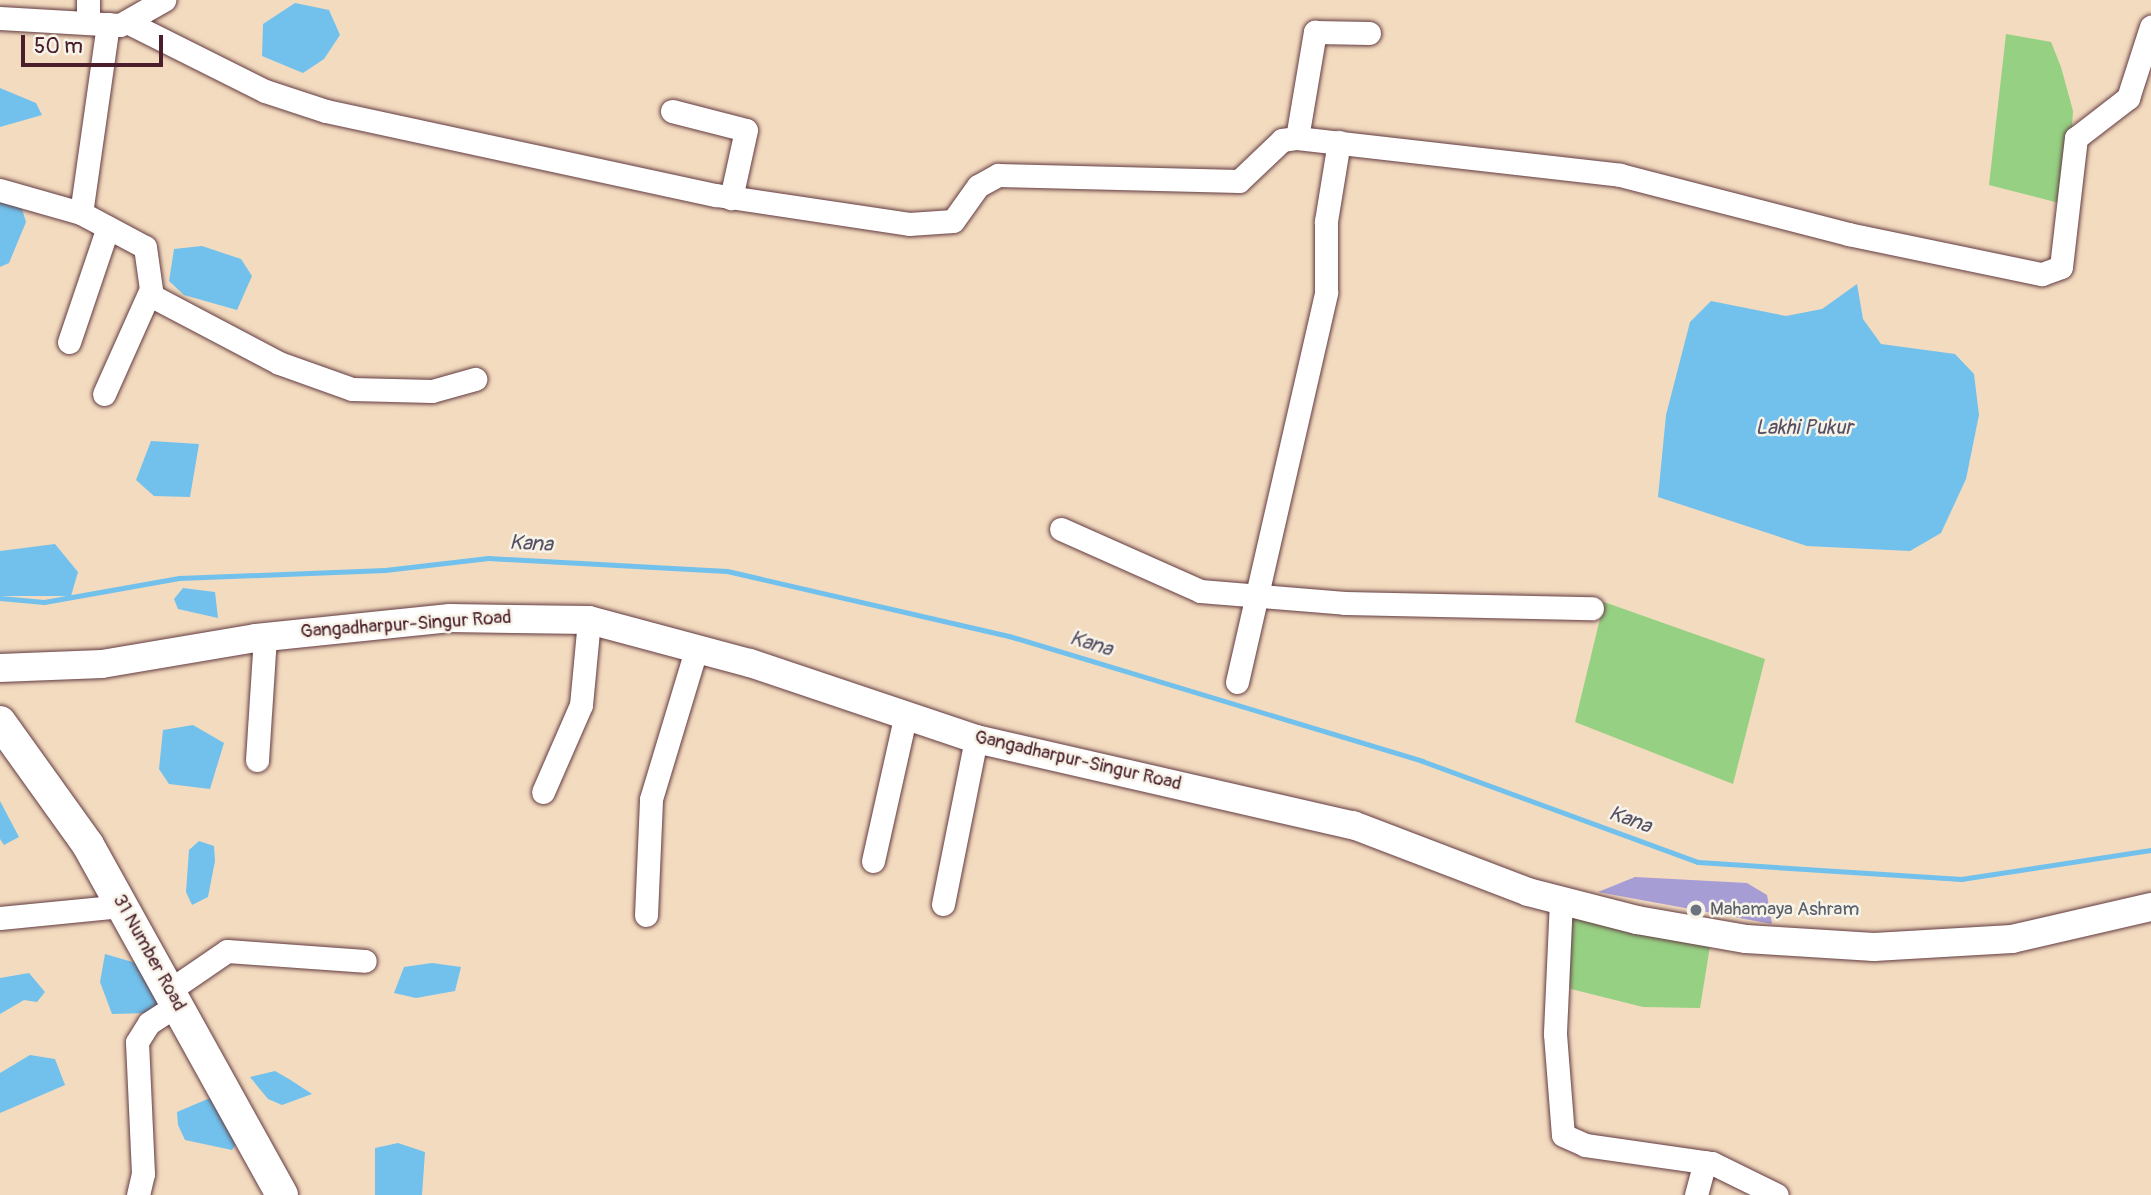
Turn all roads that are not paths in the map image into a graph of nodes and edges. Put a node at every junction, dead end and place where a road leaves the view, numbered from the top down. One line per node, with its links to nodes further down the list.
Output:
1 (164, 0): 2 (street)
2 (103, 17): 3 (street); 10 (street); 11 (street)
3 (0, 18)
4 (2151, 27): 8 (street)
5 (1369, 33): 7 (street)
6 (672, 111): 10 (street)
7 (1297, 138): 8 (street); 10 (street)
8 (1339, 142): 18 (street)
9 (0, 190): 11 (street)
10 (731, 198)
11 (81, 213): 12 (street)
12 (108, 227): 13 (street); 14 (street)
13 (150, 291): 15 (street); 16 (street)
14 (69, 342)
15 (475, 379)
16 (104, 394)
17 (1060, 529): 18 (street)
18 (1256, 595): 19 (street); 24 (street)
19 (1592, 608)
20 (589, 620): 21 (street, Gangadharpur-Singur Road); 22 (street, Gangadharpur-Singur Road); 29 (street)
21 (265, 637): 23 (street, Gangadharpur-Singur Road); 28 (street)
22 (697, 647): 25 (street, Gangadharpur-Singur Road); 35 (street)
23 (0, 668)
24 (1237, 682)
25 (905, 718): 27 (street, Gangadharpur-Singur Road); 30 (street)
26 (0, 722): 33 (main road, 31 Number Road)
27 (976, 739): 31 (street, Gangadharpur-Singur Road); 32 (street)
28 (257, 760)
29 (543, 792)
30 (873, 861)
31 (1561, 900): 34 (street, Gangadharpur-Singur Road); 39 (street)
32 (943, 904)
33 (123, 906): 36 (street); 38 (main road, 31 Number Road)
34 (2151, 907)
35 (646, 915)
36 (0, 918)
37 (365, 961): 38 (street)
38 (174, 997): 40 (street); 41 (main road, 31 Number Road)
39 (1704, 1162): 42 (street); 43 (street)
40 (138, 1195)
41 (282, 1195)
42 (1696, 1195)
43 (1777, 1195)

